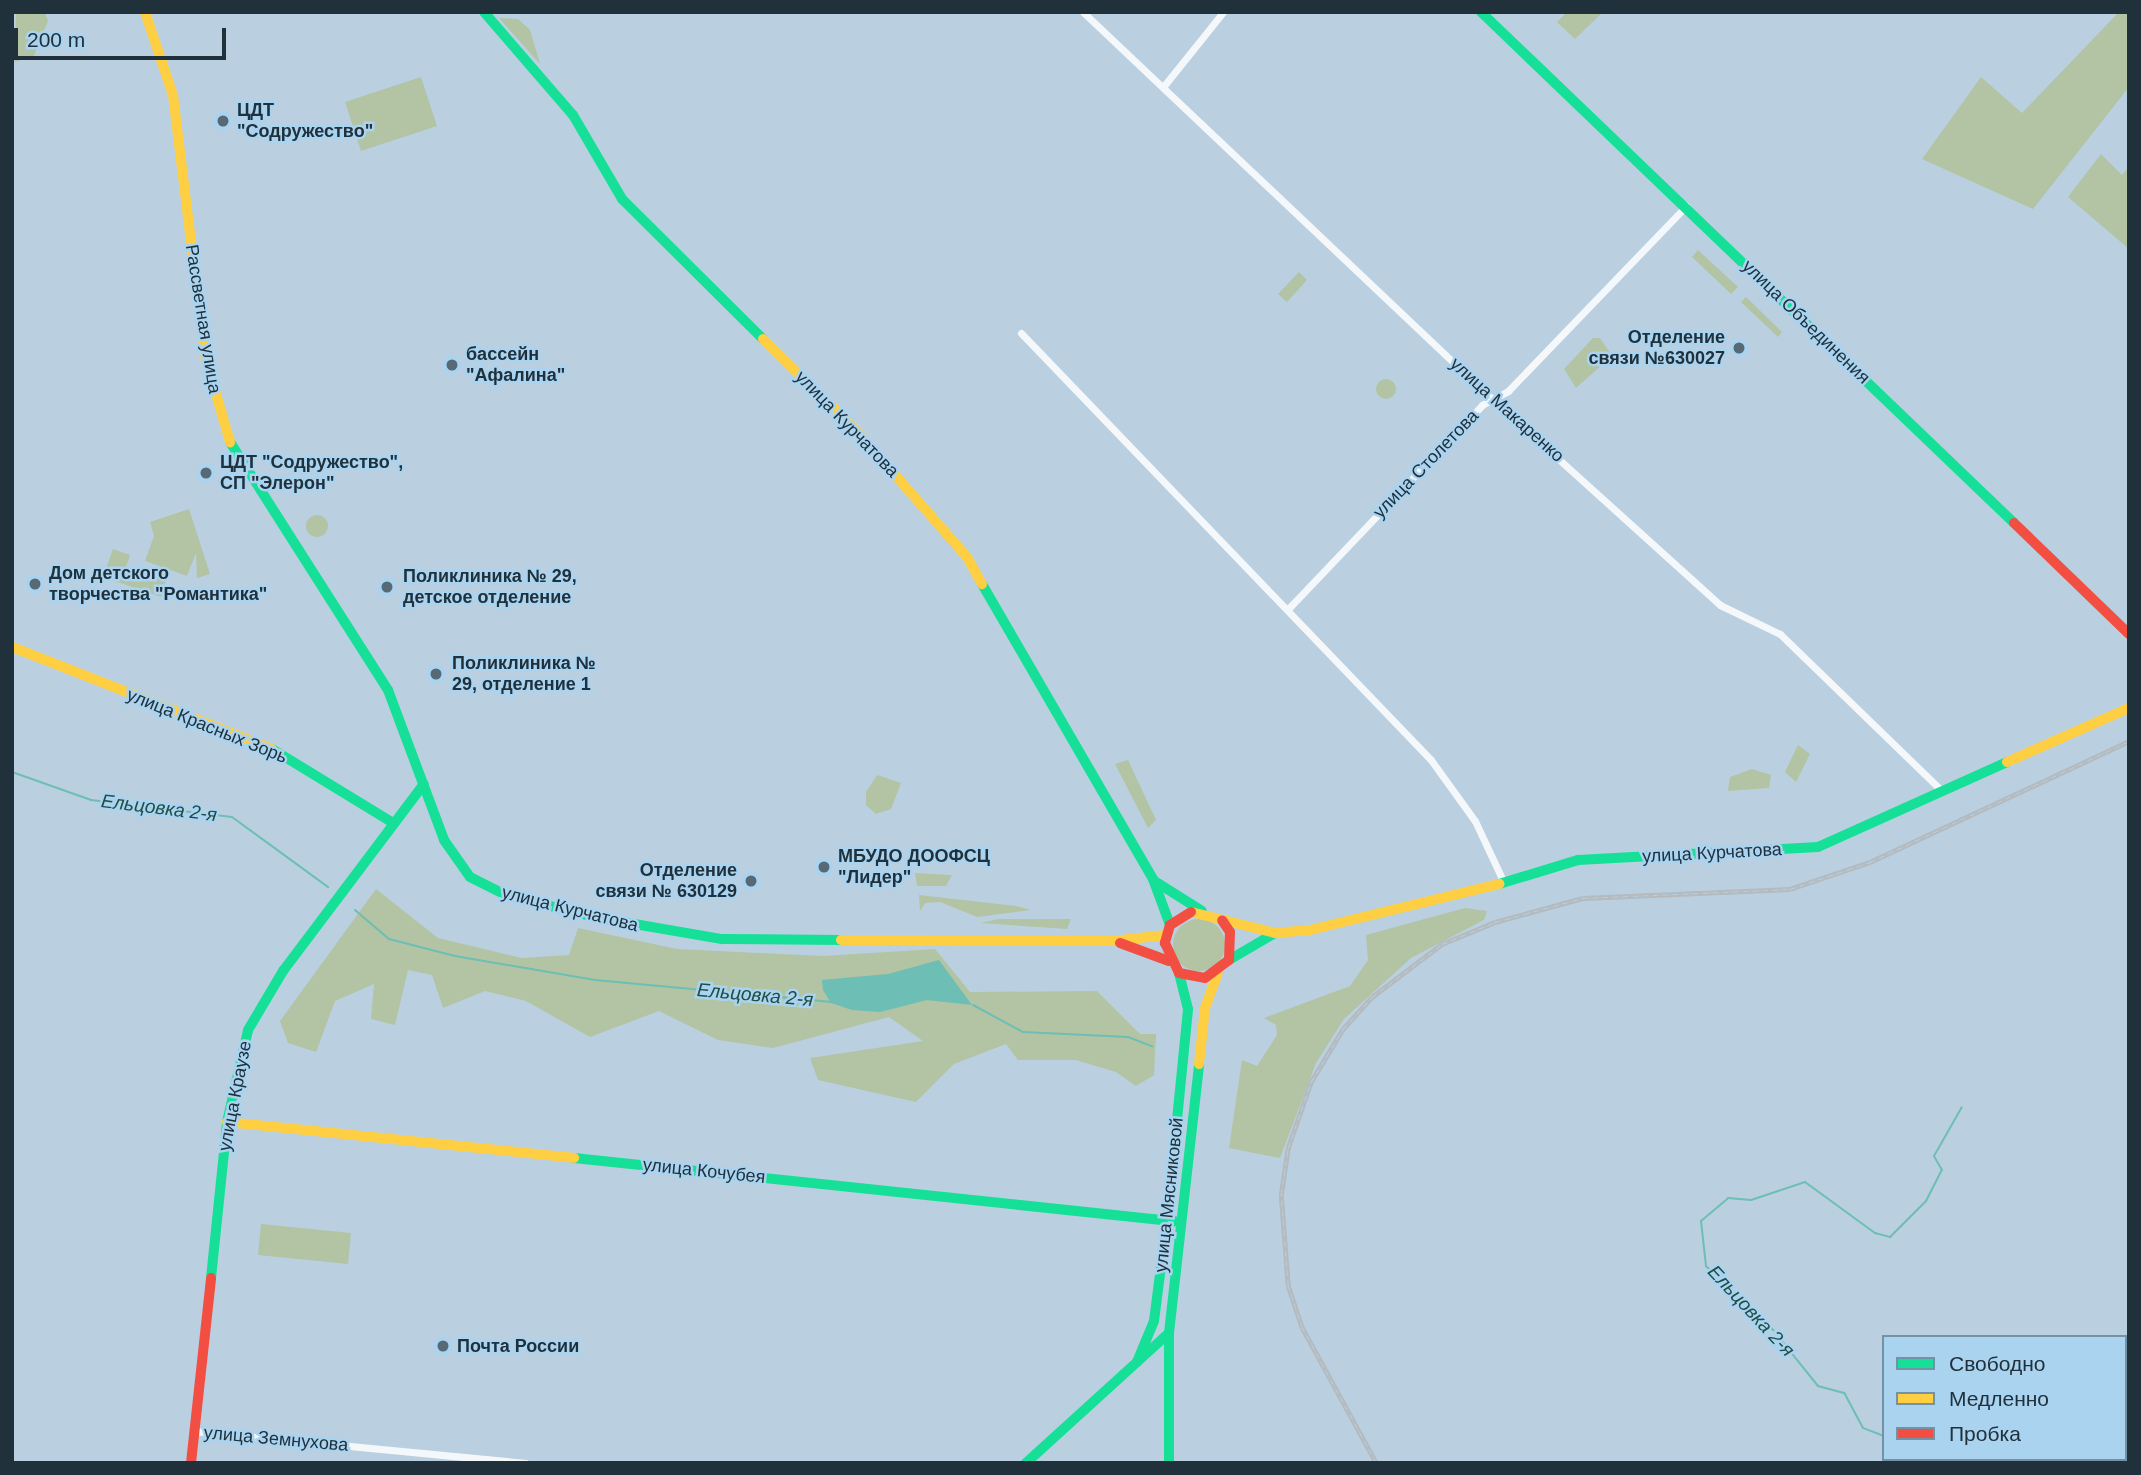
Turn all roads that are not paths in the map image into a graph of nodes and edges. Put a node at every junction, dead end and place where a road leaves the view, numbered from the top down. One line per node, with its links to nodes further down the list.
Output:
1 (145, 12): 14 (main road, Рассветная улица)
2 (484, 12): 17 (main road, улица Курчатова)
3 (1083, 12): 6 (street, улица Макаренко)
4 (1223, 12): 6 (street)
5 (1481, 12): 7 (main road, улица Объединения)
6 (1163, 87): 9 (street, улица Макаренко)
7 (1686, 206): 9 (street, улица Столетова); 11 (main road, улица Объединения)
8 (1021, 333): 10 (street)
9 (1491, 398): 10 (street, улица Столетова); 15 (street, улица Макаренко)
10 (1288, 609): 18 (street)
11 (2129, 634)
12 (12, 647): 16 (main road, улица Красных Зорь)
13 (2129, 708): 15 (main road, улица Курчатова)
14 (424, 784): 16 (main road, улица Краузе); 23 (main road, улица Курчатова)
15 (1942, 791): 18 (main road, улица Курчатова)
16 (393, 822): 28 (main road, улица Краузе)
17 (1153, 879): 19 (main road); 21 (main road, улица Курчатова)
18 (1504, 883): 22 (main road, улица Курчатова)
19 (1202, 911): 20 (main road); 21 (main road)
20 (1222, 920): 22 (main road, улица Курчатова); 24 (main road)
21 (1168, 930): 23 (main road); 25 (main road)
22 (1275, 933): 24 (main road, улица Курчатова)
23 (1112, 941): 25 (main road)
24 (1229, 960): 26 (main road)
25 (1169, 961): 27 (main road)
26 (1218, 972): 27 (main road); 30 (main road, улица Мясниковой)
27 (1179, 973): 29 (main road, улица Мясниковой)
28 (227, 1122): 29 (main road, улица Кочубея); 33 (main road, улица Краузе)
29 (1167, 1220): 30 (main road, улица Кочубея); 32 (main road, улица Мясниковой)
30 (1181, 1222): 31 (main road, улица Мясниковой)
31 (1169, 1333): 32 (main road); 37 (main road, улица Мясниковой)
32 (1135, 1366): 36 (main road)
33 (194, 1431): 34 (main road, улица Краузе); 35 (street, улица Земнухова)
34 (191, 1463)
35 (525, 1463)
36 (1026, 1463)
37 (1169, 1463)

